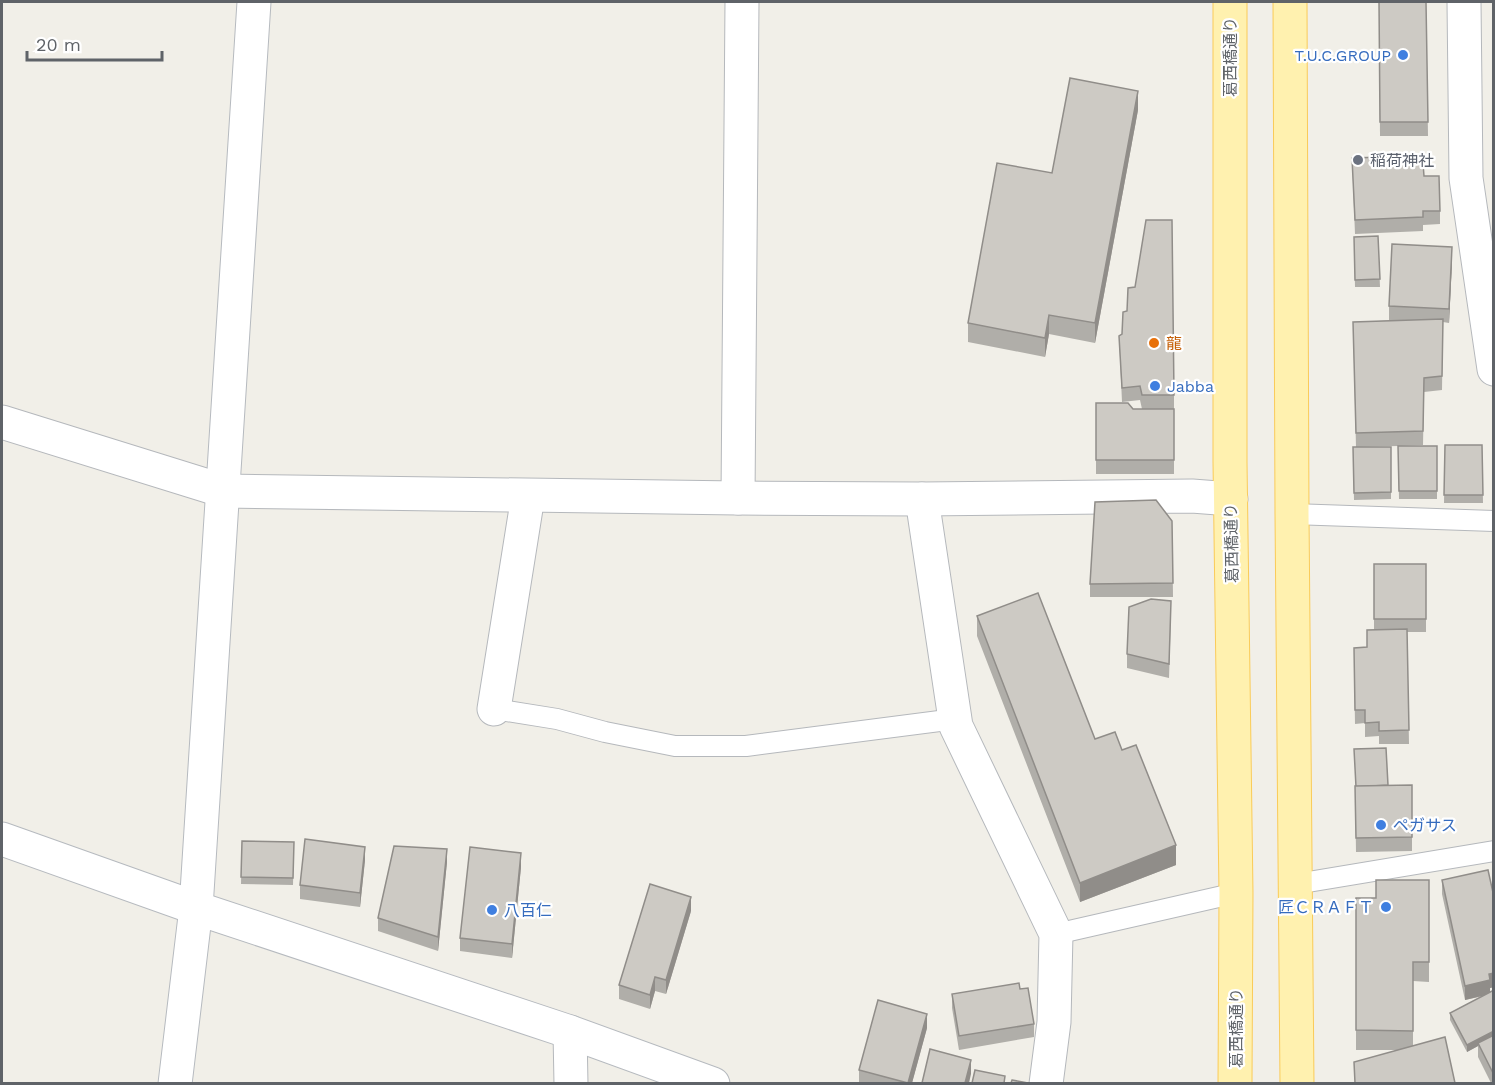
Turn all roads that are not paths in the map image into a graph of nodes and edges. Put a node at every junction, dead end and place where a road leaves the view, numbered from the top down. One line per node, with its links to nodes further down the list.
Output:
1 (254, 2): 8 (street)
2 (742, 2): 10 (street)
3 (1230, 2): 12 (main road, 葛西橋通り)
4 (1290, 2): 13 (main road)
5 (1464, 2): 6 (street)
6 (1494, 369)
7 (2, 422): 8 (street)
8 (224, 491): 9 (street); 21 (street)
9 (528, 496): 10 (street); 15 (street)
10 (738, 498): 11 (street)
11 (922, 499): 12 (street); 16 (street)
12 (1231, 499): 20 (main road, 葛西橋通り)
13 (1292, 514): 14 (lane); 19 (main road)
14 (1494, 521)
15 (494, 709): 16 (lane)
16 (956, 719): 22 (street)
17 (2, 839): 21 (street)
18 (1494, 851): 19 (lane)
19 (1296, 884): 29 (main road)
20 (1236, 893): 22 (lane); 28 (main road, 葛西橋通り)
21 (196, 908): 23 (street); 24 (street)
22 (1056, 934): 27 (street)
23 (570, 1032): 25 (street); 26 (street)
24 (175, 1083)
25 (571, 1083)
26 (713, 1083)
27 (1046, 1083)
28 (1235, 1083)
29 (1297, 1083)

